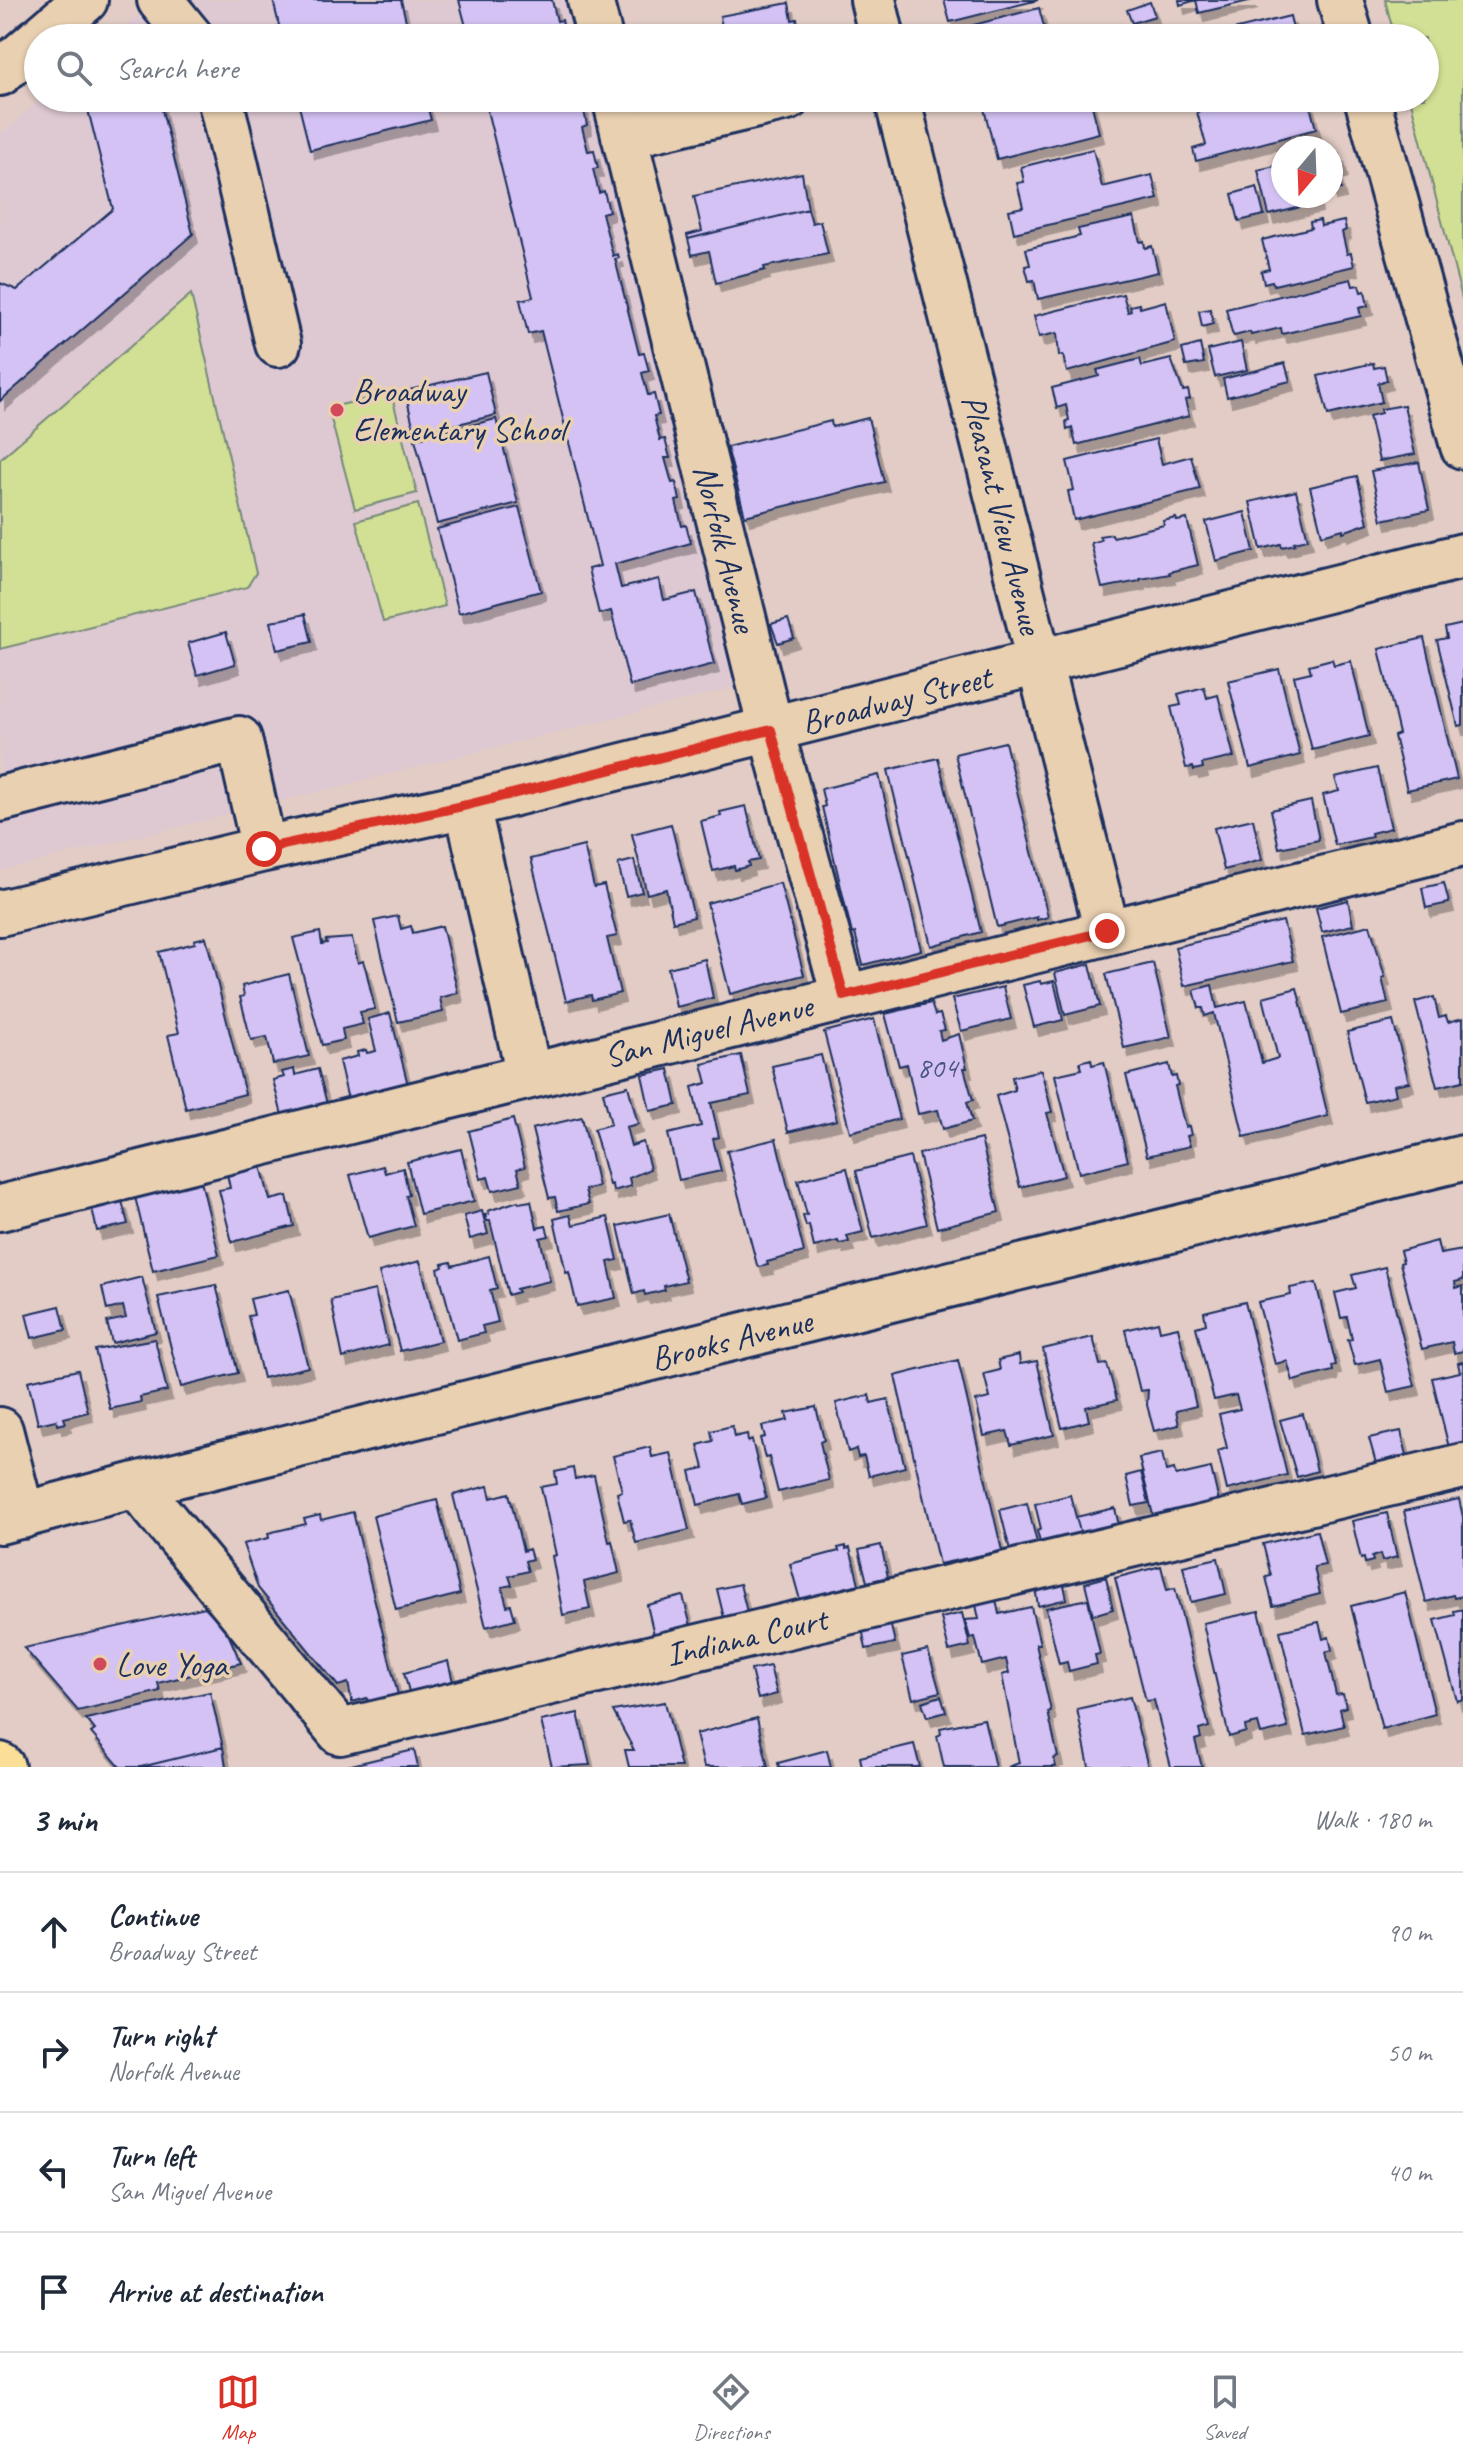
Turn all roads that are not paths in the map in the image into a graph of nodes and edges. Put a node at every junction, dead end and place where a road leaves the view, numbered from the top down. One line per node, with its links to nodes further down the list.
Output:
1 (85, 0): 6 (street)
2 (160, 0): 7 (street)
3 (590, 0): 8 (street)
4 (873, 0): 9 (street)
5 (1340, 0): 10 (street)
6 (57, 24)
7 (180, 24)
8 (596, 24)
9 (879, 24)
10 (1347, 24)
11 (24, 52): 12 (street)
12 (0, 73)
13 (223, 112): 18 (street)
14 (663, 112): 17 (street)
15 (901, 112): 21 (street, Pleasant View Avenue)
16 (1371, 112): 19 (street)
17 (619, 117): 22 (street, Norfolk Avenue)
18 (278, 344)
19 (1463, 446)
20 (1463, 556): 21 (street, Broadway Street)
21 (1041, 663): 22 (street, Broadway Street); 28 (street, Pleasant View Avenue)
22 (771, 730): 24 (street, Broadway Street); 29 (street, Norfolk Avenue)
23 (0, 799): 26 (street)
24 (467, 805): 26 (street, Broadway Street); 30 (street)
25 (1463, 844): 28 (street, San Miguel Avenue)
26 (264, 849): 27 (street, Broadway Street)
27 (3, 901)
28 (1107, 931): 29 (street, San Miguel Avenue)
29 (844, 996): 30 (street, San Miguel Avenue)
30 (529, 1075): 32 (street, San Miguel Avenue)
31 (1463, 1158): 35 (street, Brooks Avenue)
32 (0, 1208)
33 (0, 1430): 36 (street)
34 (1463, 1466): 35 (street, Indiana Court)
35 (136, 1485): 36 (street, Brooks Avenue)
36 (11, 1518)

